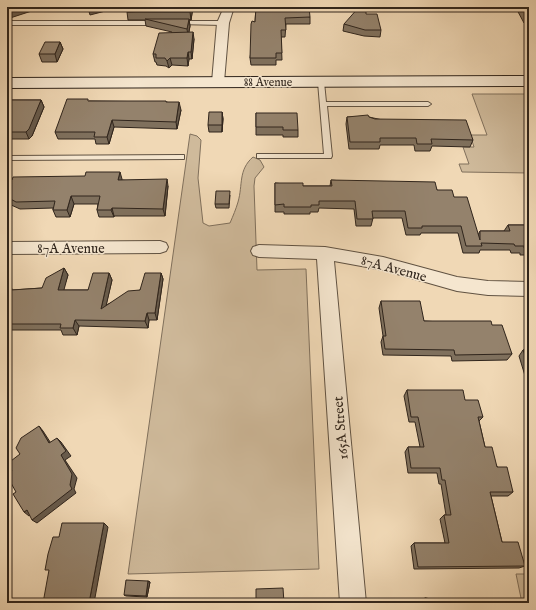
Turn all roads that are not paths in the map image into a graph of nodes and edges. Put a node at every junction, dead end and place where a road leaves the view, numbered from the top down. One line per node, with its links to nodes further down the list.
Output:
1 (228, 7): 5 (street)
2 (7, 23): 3 (lane)
3 (167, 23)
4 (175, 23): 5 (lane)
5 (223, 23): 6 (street)
6 (218, 82): 7 (main road, 88 Avenue); 9 (main road, 88 Avenue)
7 (321, 82): 8 (main road, 88 Avenue); 10 (lane)
8 (529, 82)
9 (7, 84)
10 (323, 104): 11 (lane); 12 (lane)
11 (428, 104)
12 (260, 156)
13 (181, 157): 14 (lane)
14 (7, 158)
15 (160, 247): 16 (street, 87A Avenue)
16 (7, 248)
17 (259, 251): 18 (street, 87A Avenue)
18 (325, 253): 19 (street, 87A Avenue); 20 (street, 165A Street)
19 (529, 289)
20 (353, 603)

